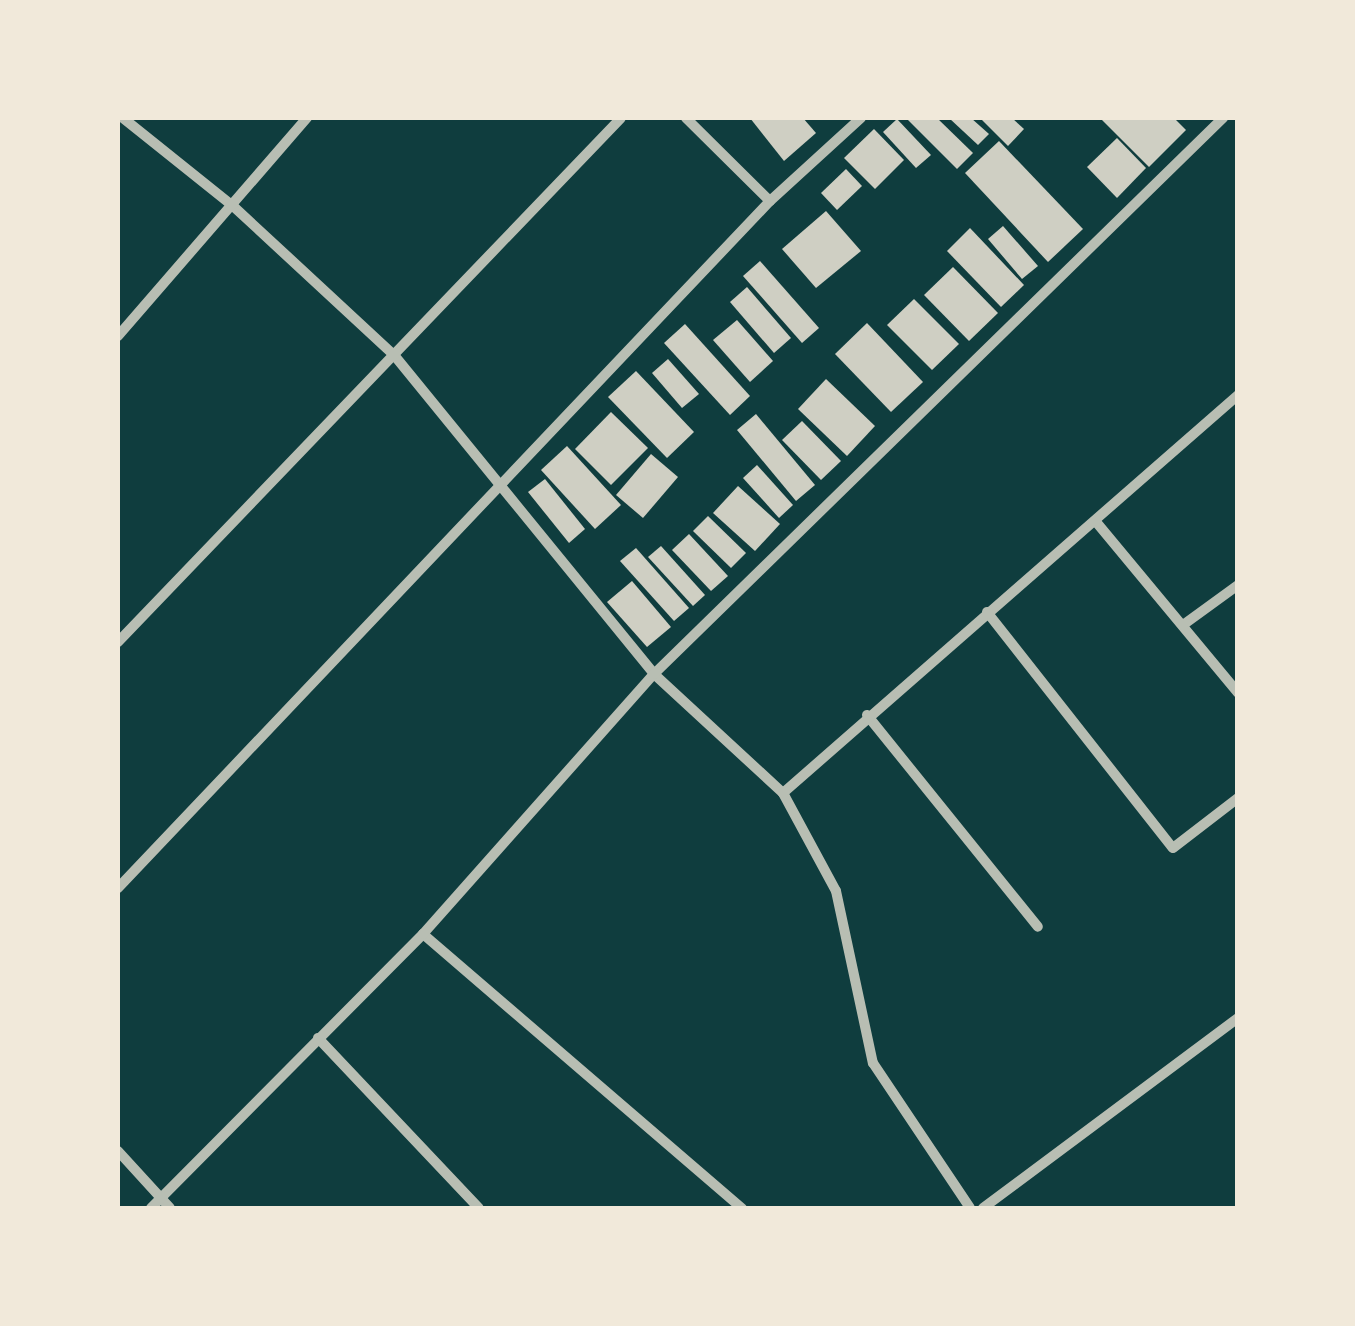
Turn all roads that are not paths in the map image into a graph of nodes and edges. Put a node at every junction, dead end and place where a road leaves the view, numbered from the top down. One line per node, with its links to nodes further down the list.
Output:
1 (123, 118): 8 (street)
2 (307, 118): 8 (street)
3 (622, 118): 10 (street)
4 (686, 118): 7 (street)
5 (861, 118): 7 (street)
6 (1223, 118): 18 (street)
7 (770, 201): 12 (street)
8 (233, 206): 9 (street); 10 (street)
9 (118, 336)
10 (394, 355): 12 (street); 17 (street)
11 (1238, 395): 13 (street)
12 (498, 490): 18 (street); 23 (street)
13 (1097, 523): 15 (street); 16 (street)
14 (1238, 585): 16 (street)
15 (987, 612): 20 (street); 22 (street)
16 (1182, 624): 19 (street)
17 (118, 642)
18 (654, 674): 21 (street); 25 (street)
19 (1238, 693)
20 (867, 714): 21 (street); 24 (street)
21 (783, 793): 33 (street)
22 (1238, 798)
23 (118, 888)
24 (1038, 927)
25 (423, 934): 27 (street); 32 (street)
26 (1238, 1018): 34 (street)
27 (318, 1038): 29 (street); 31 (street)
28 (118, 1151): 29 (street)
29 (166, 1204): 30 (street)
30 (151, 1208)
31 (479, 1208)
32 (742, 1208)
33 (970, 1208)
34 (987, 1208)

